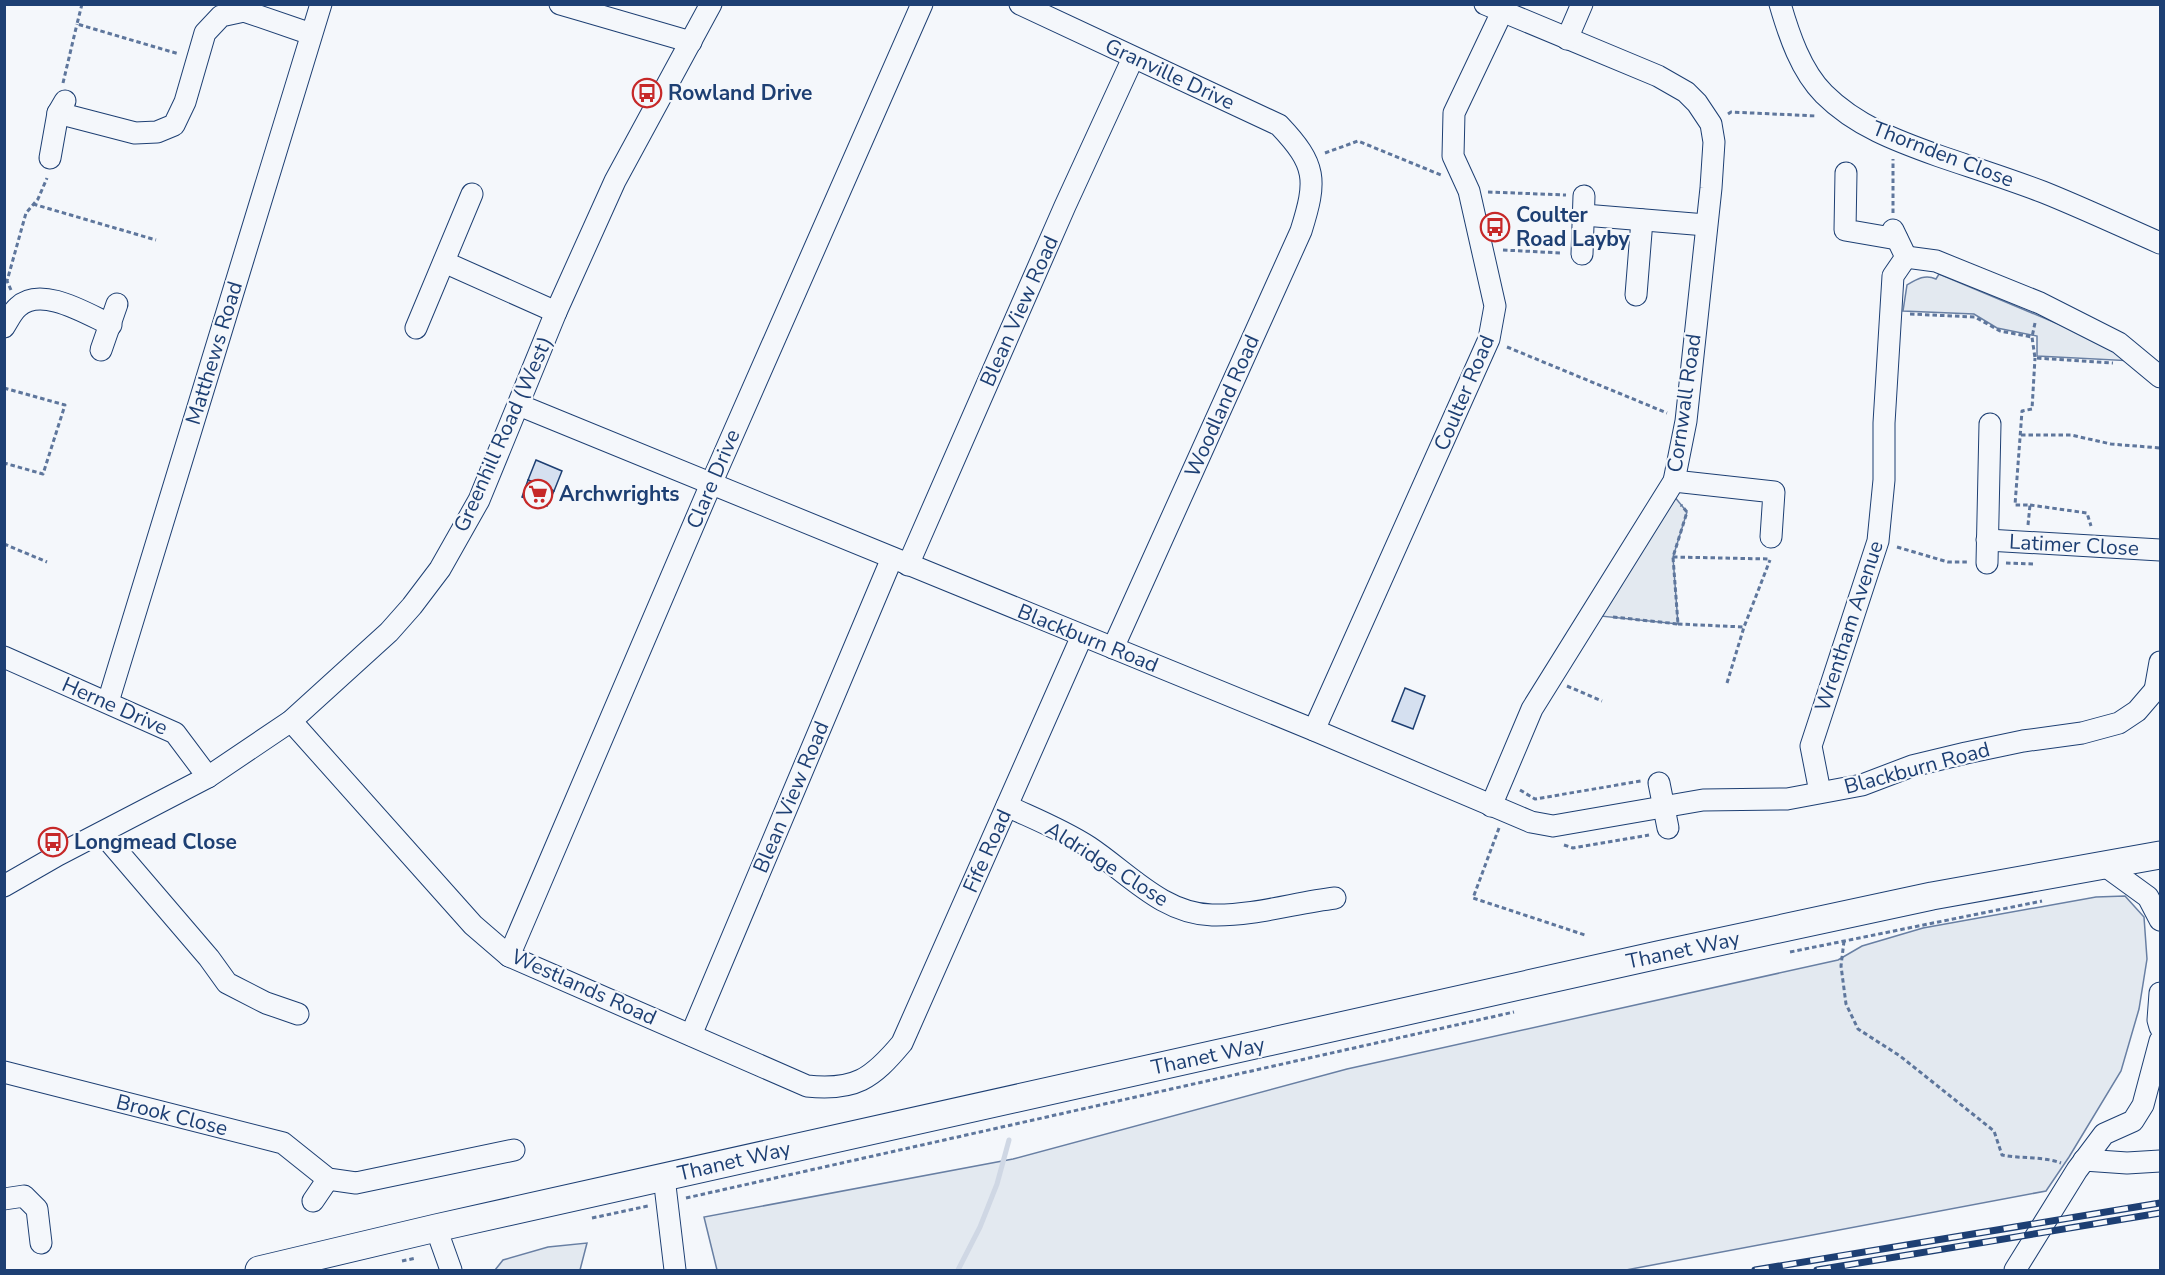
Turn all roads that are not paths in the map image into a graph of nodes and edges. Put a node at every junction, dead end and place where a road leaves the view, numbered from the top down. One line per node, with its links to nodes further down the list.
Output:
1 (321, 4): 9 (street, Matthews Road)
2 (560, 4): 11 (street)
3 (711, 4): 11 (street, Greenhill Road (West))
4 (922, 4): 33 (street, Clare Drive)
5 (1020, 4): 12 (street, Granville Drive)
6 (1582, 4): 10 (street)
7 (1780, 4): 20 (street, Thornden Close)
8 (1493, 8): 10 (street); 47 (street, Coulter Road)
9 (311, 34): 13 (street); 45 (street, Matthews Road)
10 (1567, 39): 18 (street, Cornwall Road)
11 (691, 42): 25 (street, Greenhill Road (West))
12 (1133, 58): 14 (street, Granville Drive); 38 (street, Blean View Road)
13 (50, 158)
14 (1306, 160): 41 (street, Woodland Road)
15 (1846, 173): 19 (street)
16 (470, 193): 22 (street)
17 (1642, 220): 18 (street); 21 (street); 23 (street)
18 (1706, 225): 34 (street, Cornwall Road)
19 (1899, 242): 30 (street); 50 (street, Wrentham Avenue)
20 (2160, 243)
21 (1582, 254)
22 (444, 262): 25 (street); 28 (street)
23 (1636, 295)
24 (117, 304): 26 (street)
25 (556, 312): 31 (street, Greenhill Road (West))
26 (111, 325): 27 (street); 29 (street)
27 (4, 327)
28 (415, 328)
29 (101, 350)
30 (2160, 377)
31 (519, 405): 33 (street, Blackburn Road); 46 (street, Greenhill Road (West))
32 (1990, 424): 36 (street, Latimer Close)
33 (711, 484): 38 (street, Blackburn Road); 61 (street, Clare Drive)
34 (1671, 485): 35 (street); 53 (street, Cornwall Road)
35 (1771, 537)
36 (1987, 540): 37 (street, Latimer Close); 39 (street, Latimer Close)
37 (2160, 550)
38 (900, 562): 40 (street, Blackburn Road); 65 (street, Blean View Road)
39 (1987, 563)
40 (1082, 636): 41 (street, Blackburn Road); 51 (street, Fife Road)
41 (1113, 648): 47 (street, Blackburn Road)
42 (4, 657): 45 (street, Herne Drive)
43 (2160, 662): 44 (street)
44 (2158, 691): 50 (street, Blackburn Road)
45 (108, 702): 48 (street, Herne Drive)
46 (291, 721): 48 (street, Greenhill Road (West)); 61 (street, Westlands Road)
47 (1314, 730): 53 (street, Blackburn Road)
48 (207, 777): 55 (street, Greenhill Road (West))
49 (1655, 781): 52 (street)
50 (1820, 792): 52 (street, Blackburn Road)
51 (1007, 806): 59 (street, Aldridge Close); 67 (street, Fife Road)
52 (1664, 806): 53 (street, Blackburn Road); 54 (street)
53 (1498, 809)
54 (1668, 828)
55 (102, 833): 58 (street, Greenhill Road (West)); 63 (street)
56 (2160, 855): 57 (main road, Thanet Way)
57 (2104, 865): 60 (street); 73 (main road, Thanet Way)
58 (4, 886)
59 (1321, 894)
60 (2160, 920)
61 (509, 956): 65 (street, Westlands Road)
62 (2160, 993): 64 (street)
63 (298, 1014)
64 (2160, 1027)
65 (691, 1035): 67 (street, Westlands Road)
66 (2160, 1041): 71 (street)
67 (885, 1062)
68 (4, 1072): 72 (street, Brook Close)
69 (515, 1152): 72 (street)
70 (2160, 1161): 71 (street)
71 (2081, 1165): 80 (street)
72 (328, 1179): 75 (street)
73 (665, 1190): 77 (main road, Thanet Way); 79 (street)
74 (4, 1199): 76 (street)
75 (312, 1201)
76 (41, 1244)
77 (444, 1250): 78 (main road, Thanet Way)
78 (259, 1270)
79 (675, 1270)
80 (2015, 1270)

